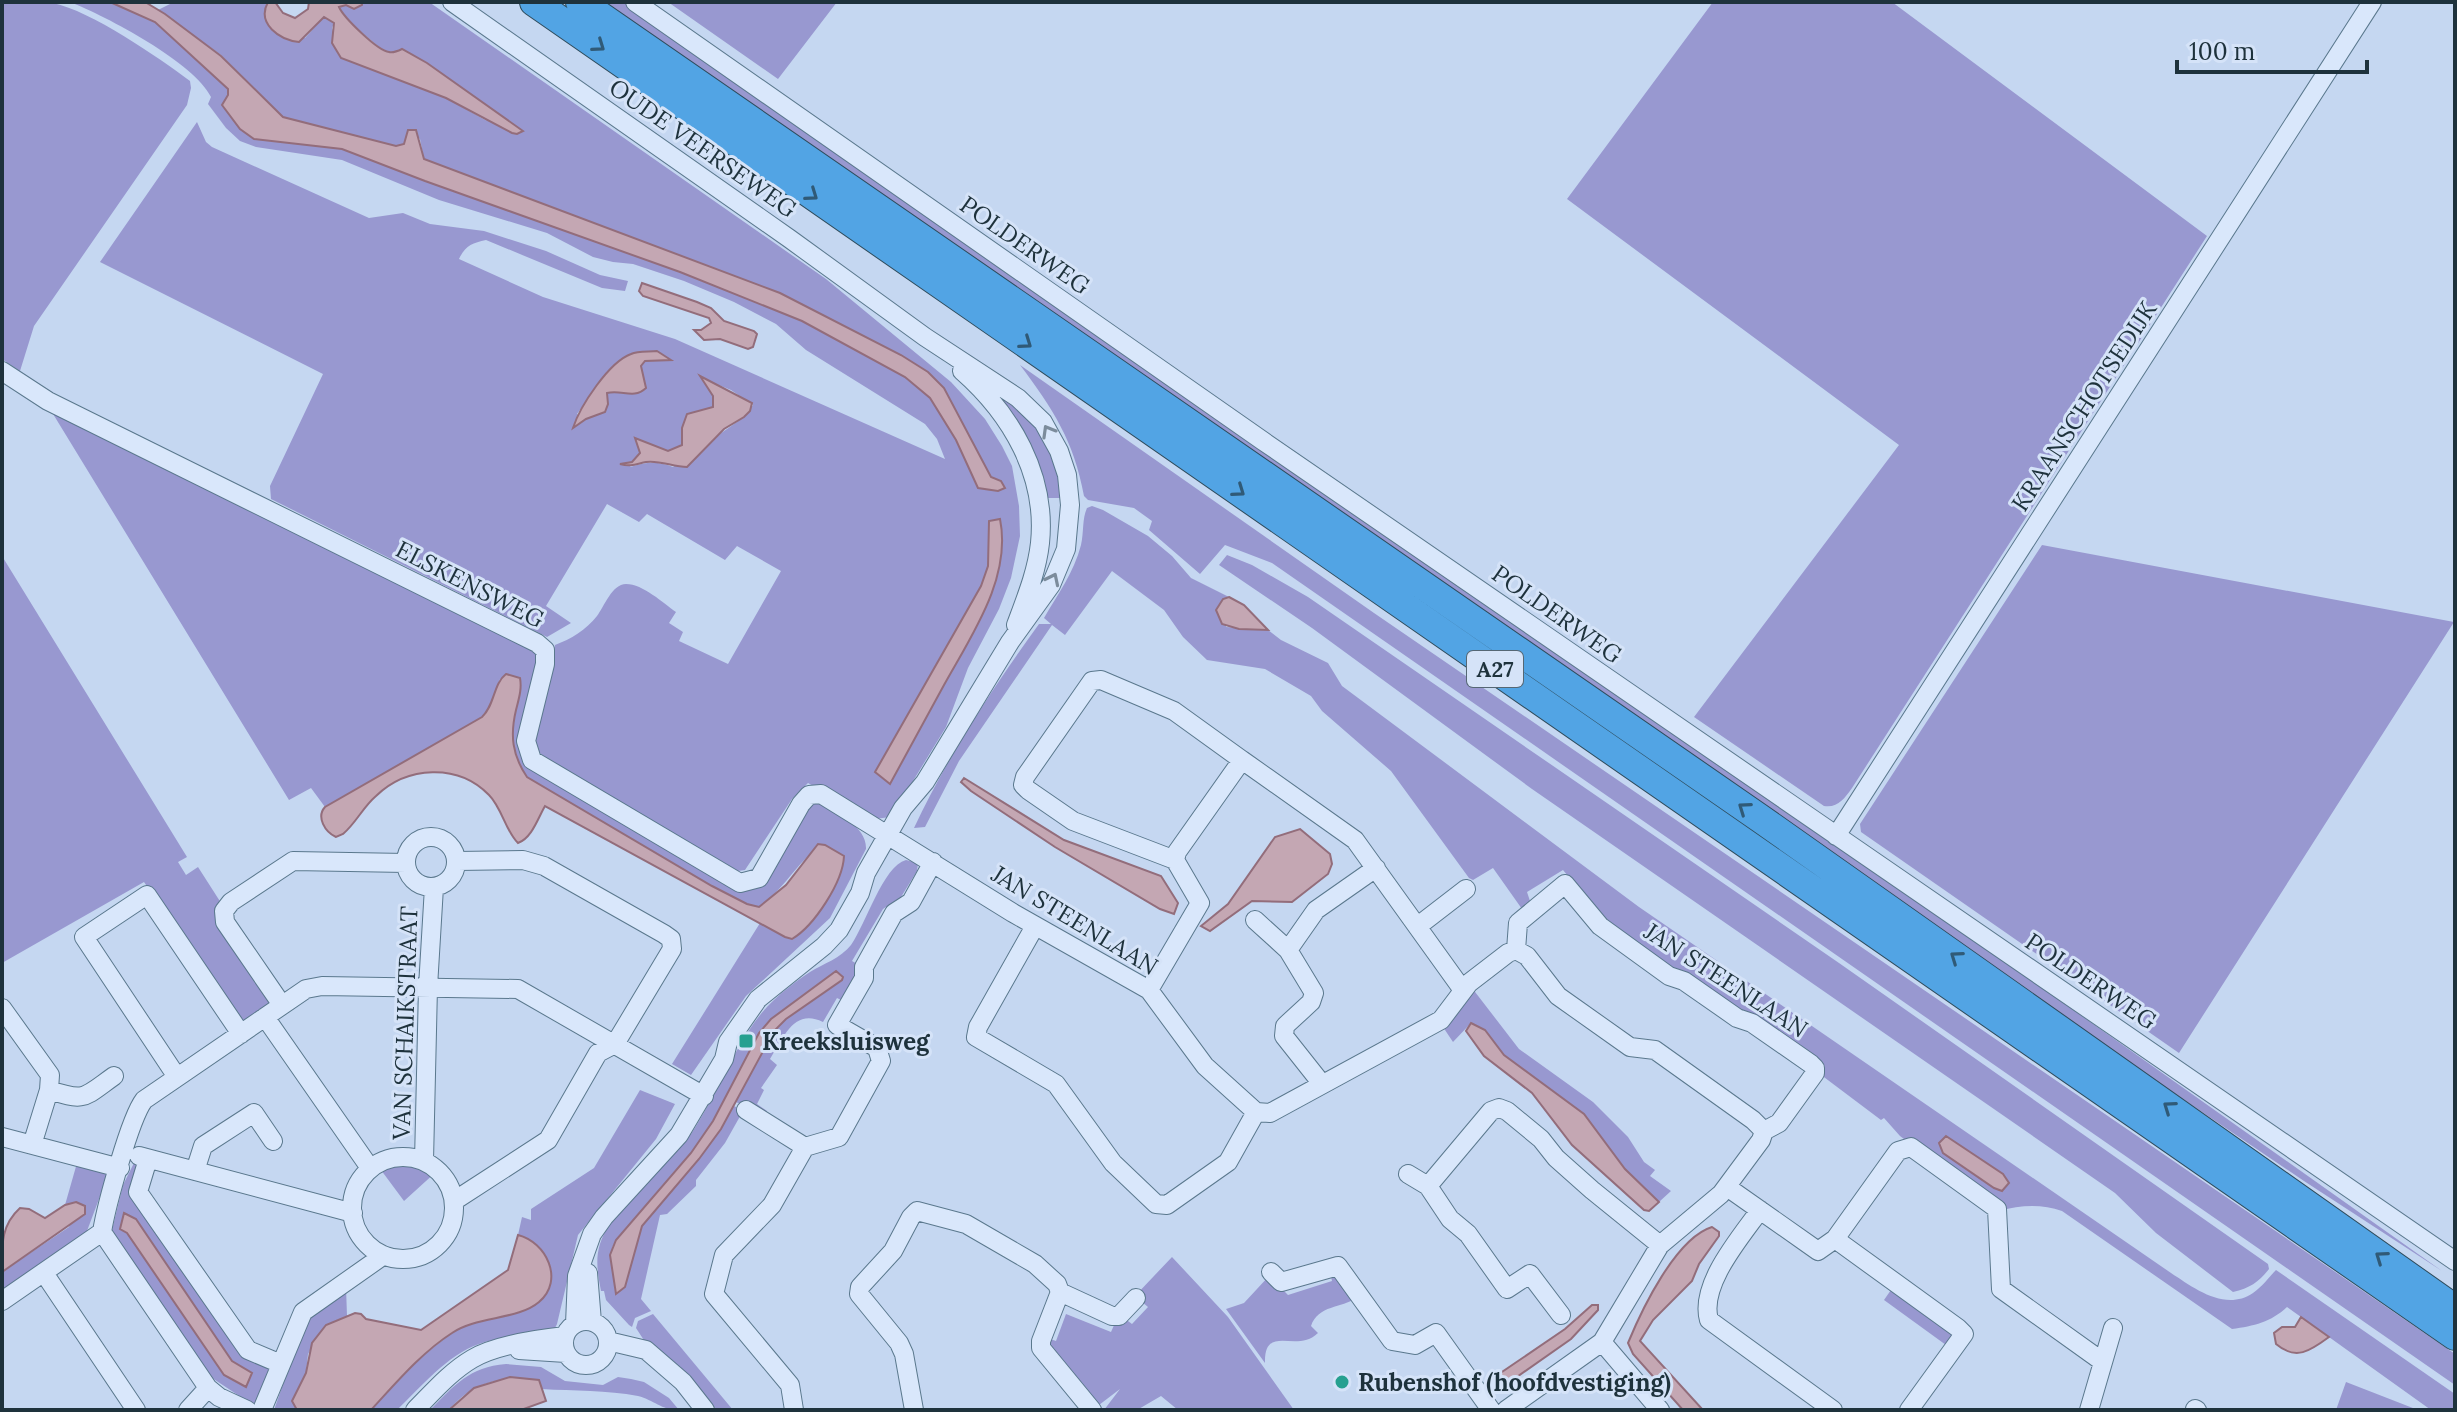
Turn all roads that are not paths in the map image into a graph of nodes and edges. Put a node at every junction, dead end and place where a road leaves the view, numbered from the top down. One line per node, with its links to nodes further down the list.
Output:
1 (452, 2): 6 (street, OUDE VEERSEWEG)
2 (534, 2): 69 (highway, A27, one-way to 69)
3 (580, 2): 65 (highway, A27, one-way to 3)
4 (635, 2): 10 (street, POLDERWEG)
5 (2372, 2): 10 (street, KRAANSCHOTSEDIJK)
6 (925, 337): 8 (street, OUDE VEERSEWEG); 8 (street, OUDE VEERSEWEG, one-way to 6)
7 (2, 371): 11 (street, ELSKENSWEG)
8 (1010, 642): 11 (street)
9 (1242, 760): 12 (street); 12 (street); 16 (street)
10 (1836, 836): 59 (street, POLDERWEG)
11 (893, 838): 14 (street, JAN STEENLAAN); 36 (street)
12 (1175, 860): 26 (street)
13 (457, 861): 15 (street); 17 (street); 31 (street)
14 (933, 862): 20 (street, JAN STEENLAAN); 43 (street)
15 (406, 863): 17 (street); 27 (street)
16 (1376, 868): 21 (street); 22 (street)
17 (434, 887): 24 (street, VAN SCHAIKSTRAAT)
18 (1466, 889): 21 (street)
19 (1255, 920): 22 (street)
20 (1035, 926): 26 (street, JAN STEENLAAN); 38 (street)
21 (1418, 926): 25 (street)
22 (1288, 950): 34 (street)
23 (1516, 950): 25 (street); 39 (street); 39 (street, JAN STEENLAAN)
24 (428, 987): 27 (street); 31 (street); 46 (street, VAN SCHAIKSTRAAT)
25 (1462, 989): 34 (street)
26 (1149, 990): 38 (street, JAN STEENLAAN)
27 (282, 1005): 29 (street)
28 (2, 1008): 35 (street)
29 (265, 1017): 30 (street); 47 (street)
30 (241, 1034): 33 (street); 33 (street)
31 (615, 1044): 36 (street); 52 (street)
32 (114, 1076): 35 (street)
33 (177, 1077): 44 (street)
34 (1322, 1084): 38 (street)
35 (49, 1090): 42 (street)
36 (699, 1093): 68 (street)
37 (746, 1110): 43 (street)
38 (1256, 1112)
39 (1764, 1131): 51 (street)
40 (2, 1137): 42 (street)
41 (273, 1141): 48 (street)
42 (32, 1145): 44 (street)
43 (805, 1147): 81 (street)
44 (122, 1159): 45 (street); 55 (street)
45 (148, 1159): 48 (street); 73 (street)
46 (424, 1161): 47 (street); 52 (street)
47 (370, 1168): 54 (street)
48 (195, 1171): 54 (street)
49 (1408, 1174): 50 (street)
50 (1428, 1186): 57 (street); 66 (street)
51 (1727, 1187): 53 (street); 57 (street)
52 (454, 1201): 58 (street)
53 (1760, 1210): 56 (street); 87 (street)
54 (353, 1213): 58 (street)
55 (102, 1232): 61 (street); 74 (street)
56 (1835, 1239): 72 (street); 88 (street)
57 (1660, 1245): 70 (street)
58 (384, 1255): 73 (street)
59 (2455, 1261)
60 (1271, 1272): 84 (street)
61 (44, 1273): 64 (street); 76 (street)
62 (1060, 1292): 63 (street); 82 (street); 83 (street)
63 (1136, 1298)
64 (2, 1301)
65 (2455, 1309)
66 (1561, 1315)
67 (2113, 1328): 72 (street)
68 (574, 1334): 71 (street); 71 (street); 79 (street)
69 (2455, 1336)
70 (1602, 1342): 85 (street); 86 (street)
71 (605, 1349): 80 (street)
72 (2103, 1362): 89 (street)
73 (281, 1364): 78 (street)
74 (208, 1388): 75 (street); 77 (street)
75 (192, 1409)
76 (136, 1410)
77 (247, 1410)
78 (262, 1410)
79 (415, 1410)
80 (705, 1410)
81 (794, 1410)
82 (914, 1410)
83 (1092, 1410)
84 (1491, 1410)
85 (1506, 1410)
86 (1660, 1410)
87 (1833, 1410)
88 (1909, 1410)
89 (2089, 1410)

